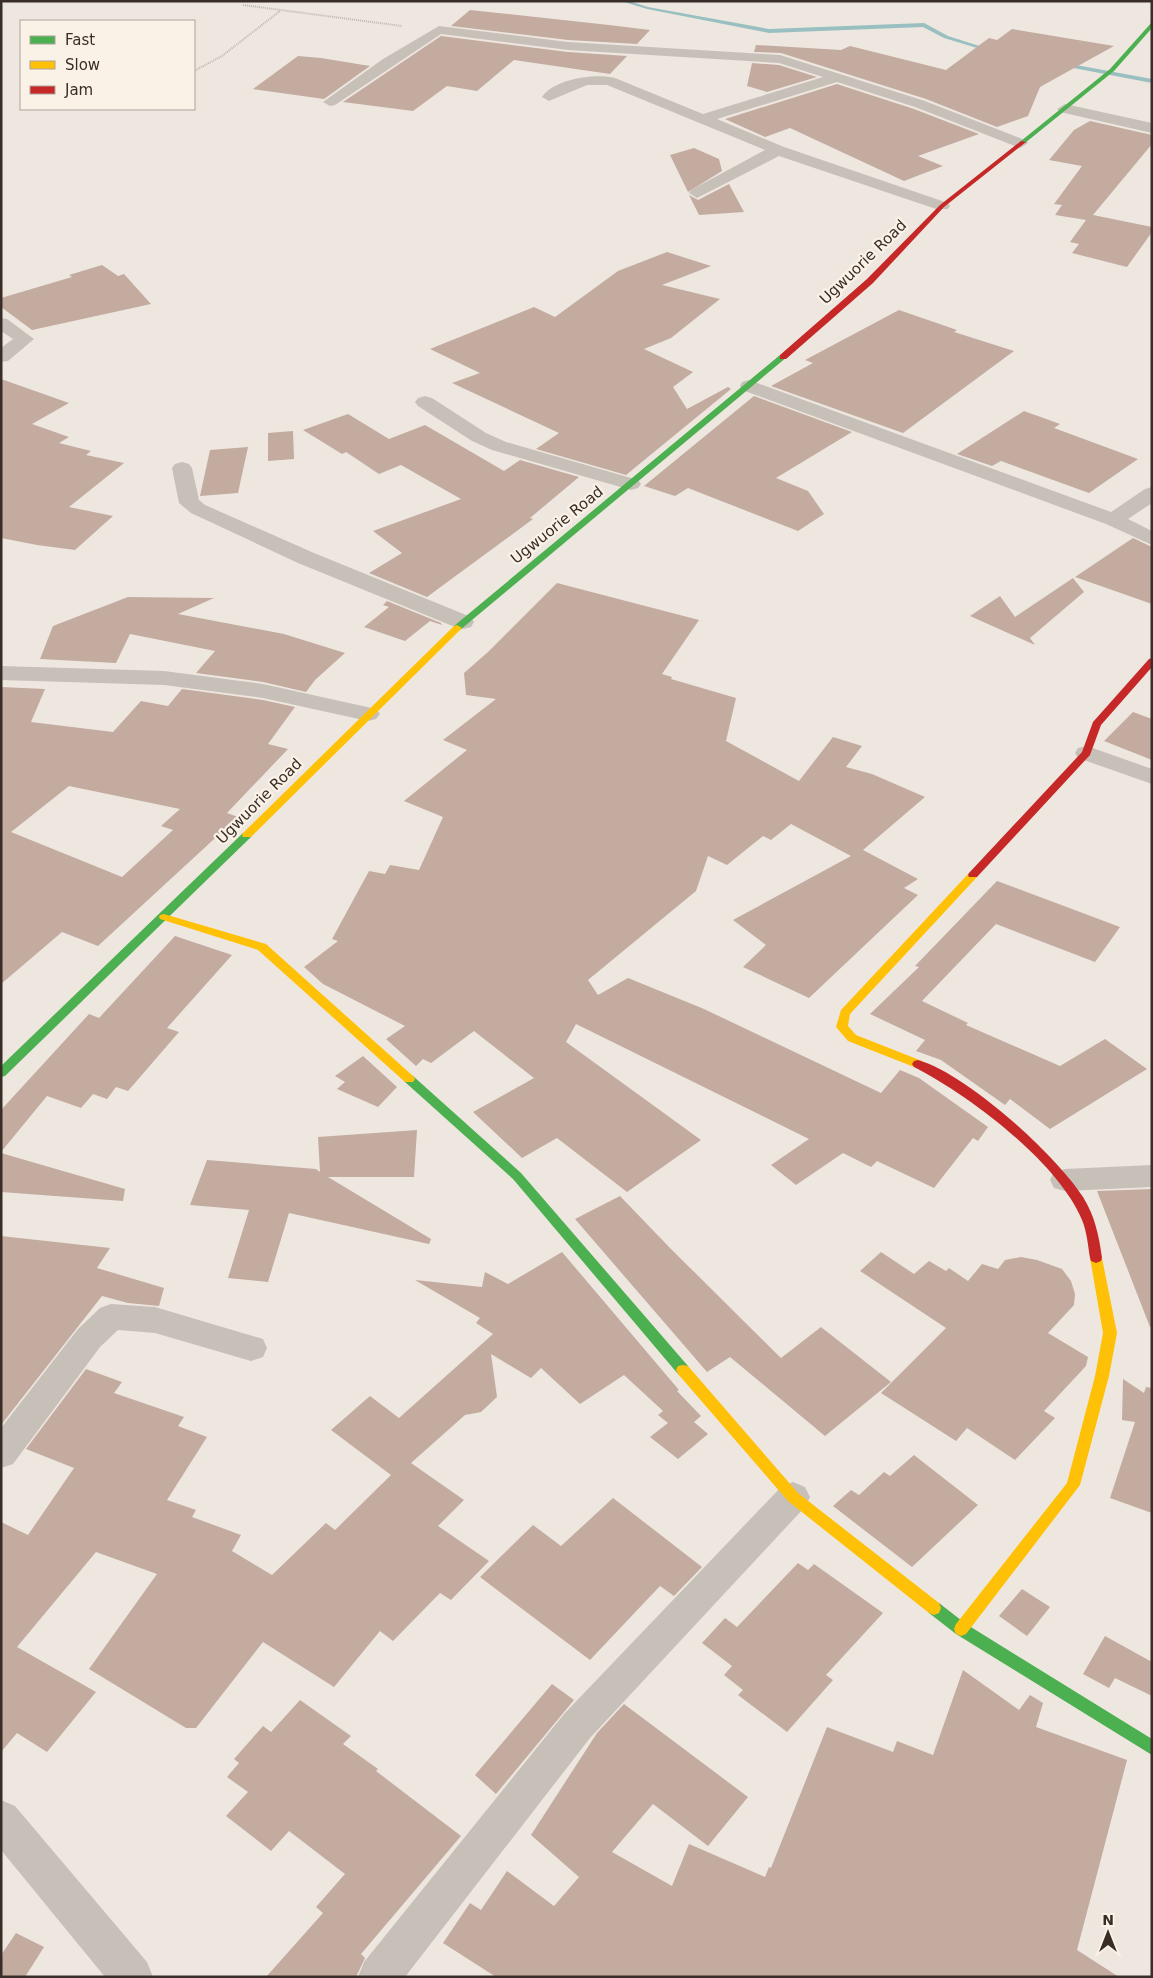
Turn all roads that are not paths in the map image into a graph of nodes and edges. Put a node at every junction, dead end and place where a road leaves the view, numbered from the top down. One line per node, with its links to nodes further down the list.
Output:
1 (1152, 24): 5 (street, Ugwuorie Road)
2 (836, 78): 4 (street); 6 (street); 8 (street)
3 (549, 98): 6 (street)
4 (330, 102)
5 (1065, 109): 7 (street); 8 (street, Ugwuorie Road)
6 (702, 120): 9 (street)
7 (1152, 128)
8 (1020, 143): 11 (street, Ugwuorie Road)
9 (778, 150): 10 (street); 11 (street)
10 (697, 193)
11 (942, 206): 14 (street, Ugwuorie Road)
12 (1, 323): 13 (street)
13 (1, 357)
14 (749, 386): 17 (street, Ugwuorie Road); 19 (street)
15 (425, 402): 17 (street)
16 (182, 468): 21 (street)
17 (631, 484): 21 (street, Ugwuorie Road)
18 (1152, 493): 19 (street)
19 (1114, 520): 20 (street)
20 (1152, 539)
21 (463, 622): 24 (street, Ugwuorie Road)
22 (1152, 661): 25 (street)
23 (1, 673): 24 (street)
24 (368, 714): 27 (street, Ugwuorie Road)
25 (1087, 753): 26 (street); 30 (street)
26 (1152, 776)
27 (164, 917): 28 (street, Ugwuorie Road); 33 (street)
28 (1, 1073)
29 (1152, 1176): 30 (street)
30 (1065, 1180): 34 (street)
31 (251, 1348): 32 (street)
32 (1, 1454)
33 (793, 1497): 34 (street); 38 (street)
34 (961, 1629): 35 (street)
35 (1152, 1748)
36 (1, 1819): 37 (street)
37 (132, 1977)
38 (379, 1977)

